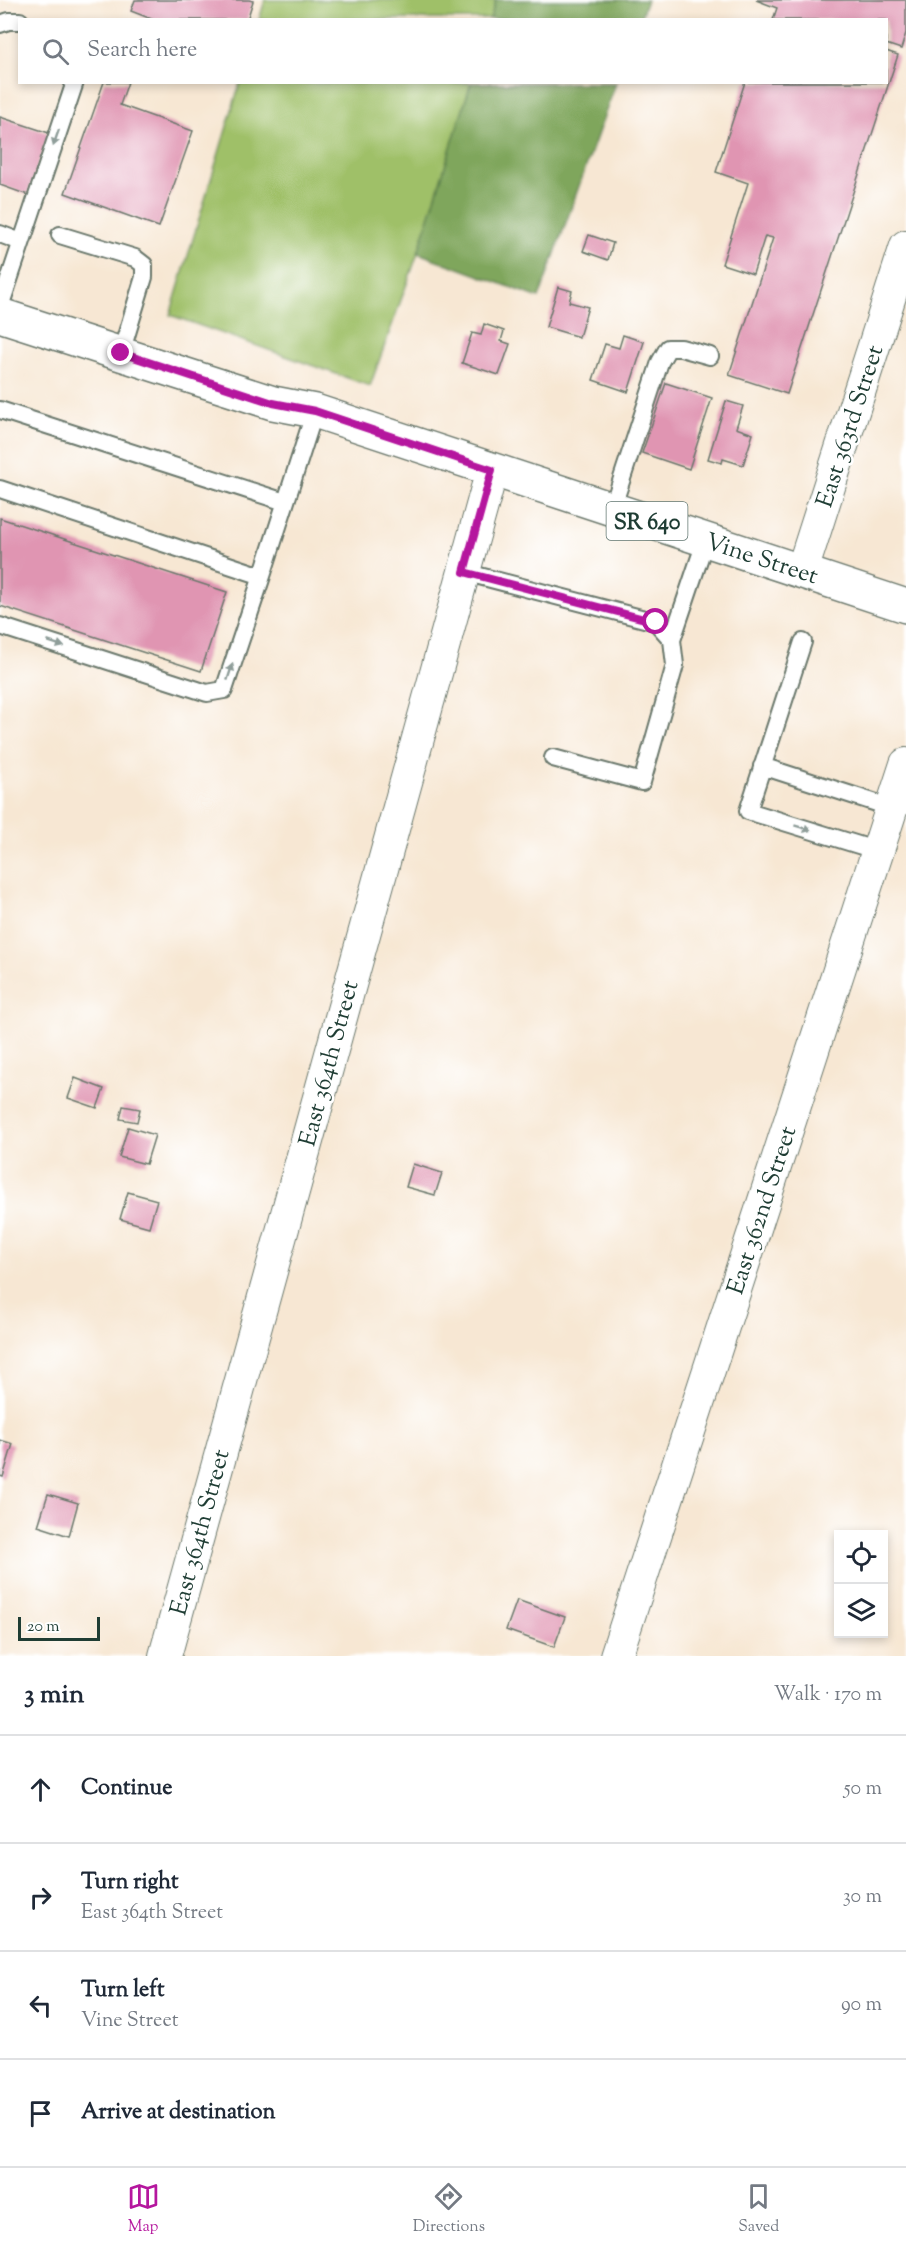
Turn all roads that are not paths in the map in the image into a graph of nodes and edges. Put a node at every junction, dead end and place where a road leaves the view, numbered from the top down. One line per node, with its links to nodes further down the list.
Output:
1 (18, 21): 2 (lane)
2 (0, 24)
3 (74, 84): 6 (lane, one-way to 6)
4 (0, 234): 6 (lane)
5 (60, 235): 10 (lane)
6 (21, 242): 8 (lane)
7 (906, 246): 19 (street, East 363rd Street)
8 (0, 307)
9 (0, 315): 10 (main road, Vine Street / SR 640)
10 (121, 353): 13 (main road, Vine Street / SR 640)
11 (710, 356): 17 (lane)
12 (0, 410): 16 (lane)
13 (315, 411): 14 (main road, Vine Street / SR 640); 16 (lane)
14 (492, 470): 17 (main road, Vine Street / SR 640); 20 (street, East 364th Street)
15 (0, 489): 21 (lane)
16 (285, 502): 21 (lane)
17 (612, 509): 18 (main road, Vine Street / SR 640)
18 (706, 539): 19 (main road, Vine Street / SR 640); 24 (lane)
19 (802, 571): 22 (main road, Vine Street / SR 640)
20 (464, 572): 24 (lane); 31 (street, East 364th Street)
21 (262, 576): 23 (lane, one-way to 21)
22 (906, 606)
23 (0, 626)
24 (672, 640): 26 (lane)
25 (803, 642): 28 (lane)
26 (553, 758)
27 (906, 764): 29 (street, East 362nd Street)
28 (762, 766): 29 (lane); 30 (lane, one-way to 30)
29 (892, 808): 30 (street, East 362nd Street)
30 (878, 851): 32 (street, East 362nd Street)
31 (165, 1656)
32 (616, 1656)

